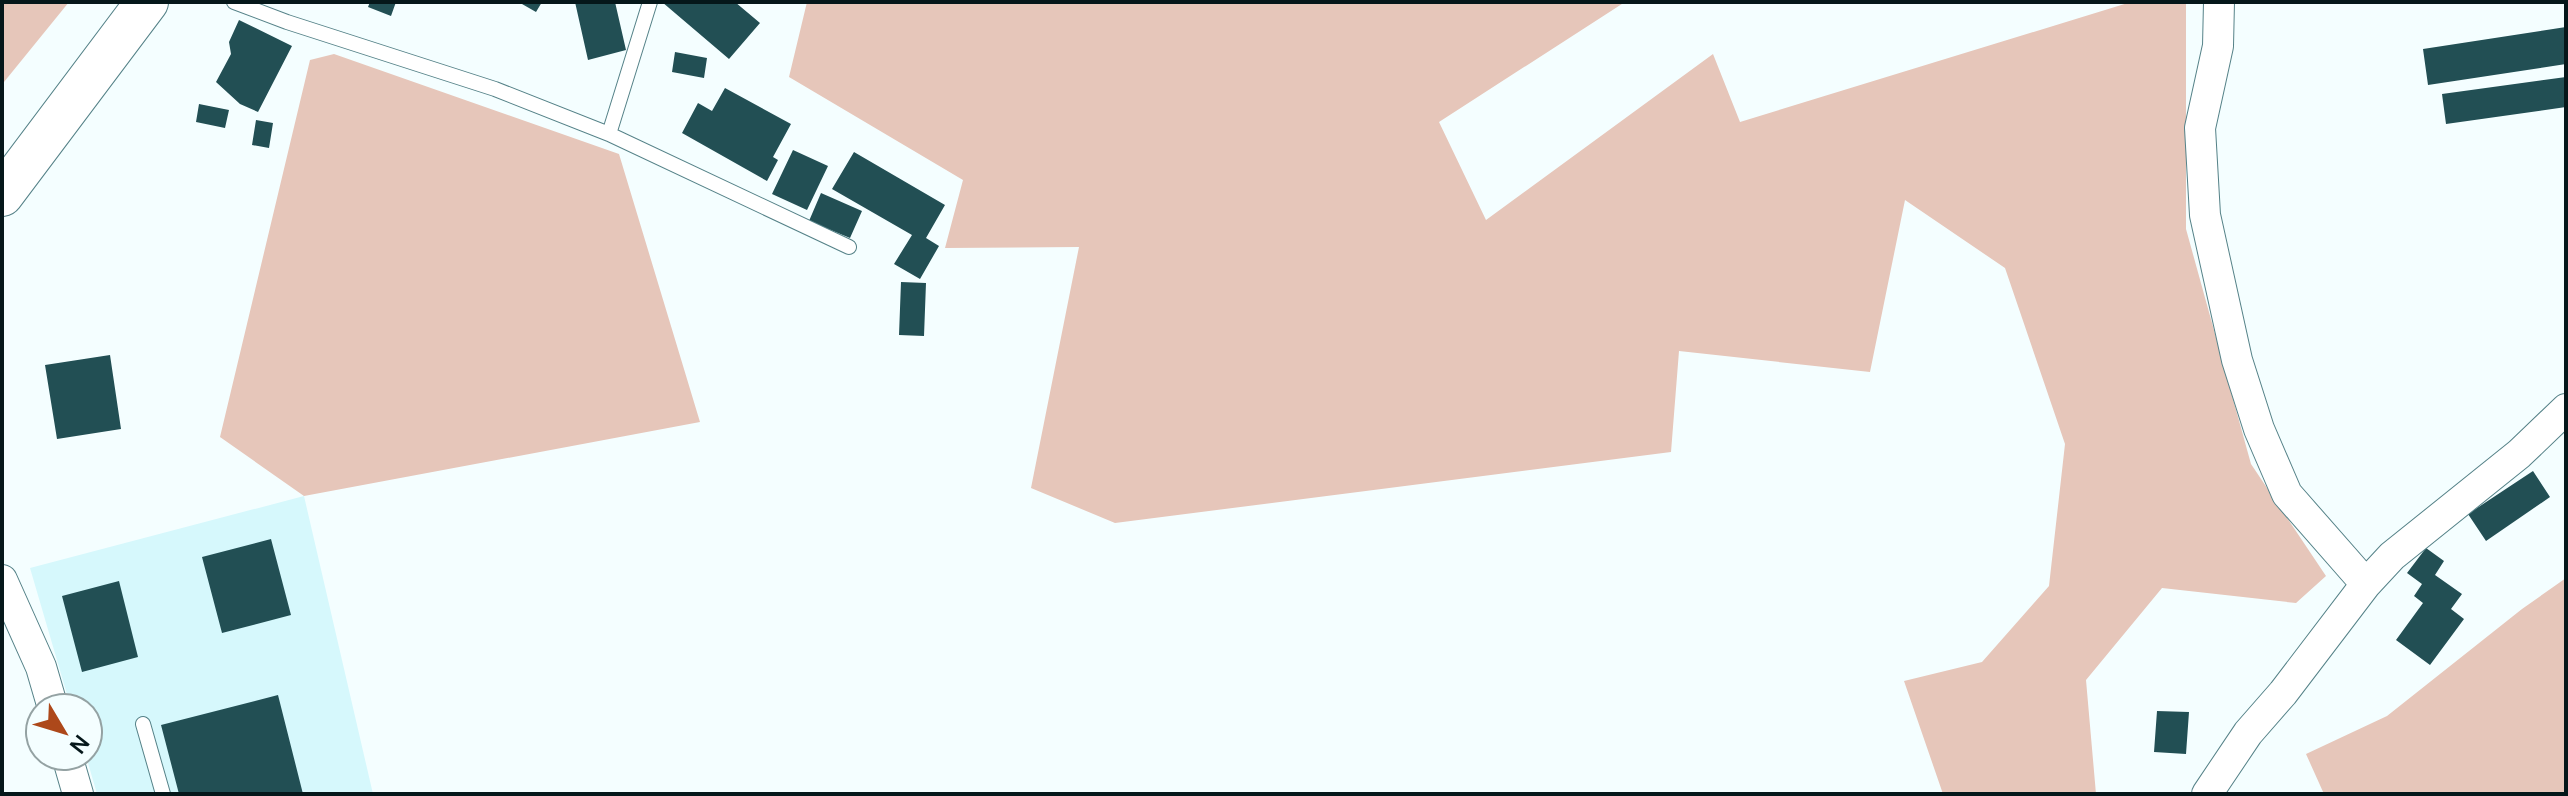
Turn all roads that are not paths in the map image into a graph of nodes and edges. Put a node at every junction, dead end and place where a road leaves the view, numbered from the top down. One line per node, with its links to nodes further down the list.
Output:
1 (147, 2): 6 (street)
2 (234, 2): 5 (lane)
3 (650, 2): 5 (lane)
4 (2219, 2): 10 (street)
5 (609, 134): 7 (lane)
6 (2, 195)
7 (849, 247)
8 (2566, 409): 10 (street)
9 (2, 580): 11 (street)
10 (2366, 584): 16 (street)
11 (48, 692)
12 (143, 724): 15 (lane)
13 (72, 772): 14 (street)
14 (78, 794)
15 (163, 794)
16 (2207, 794)

